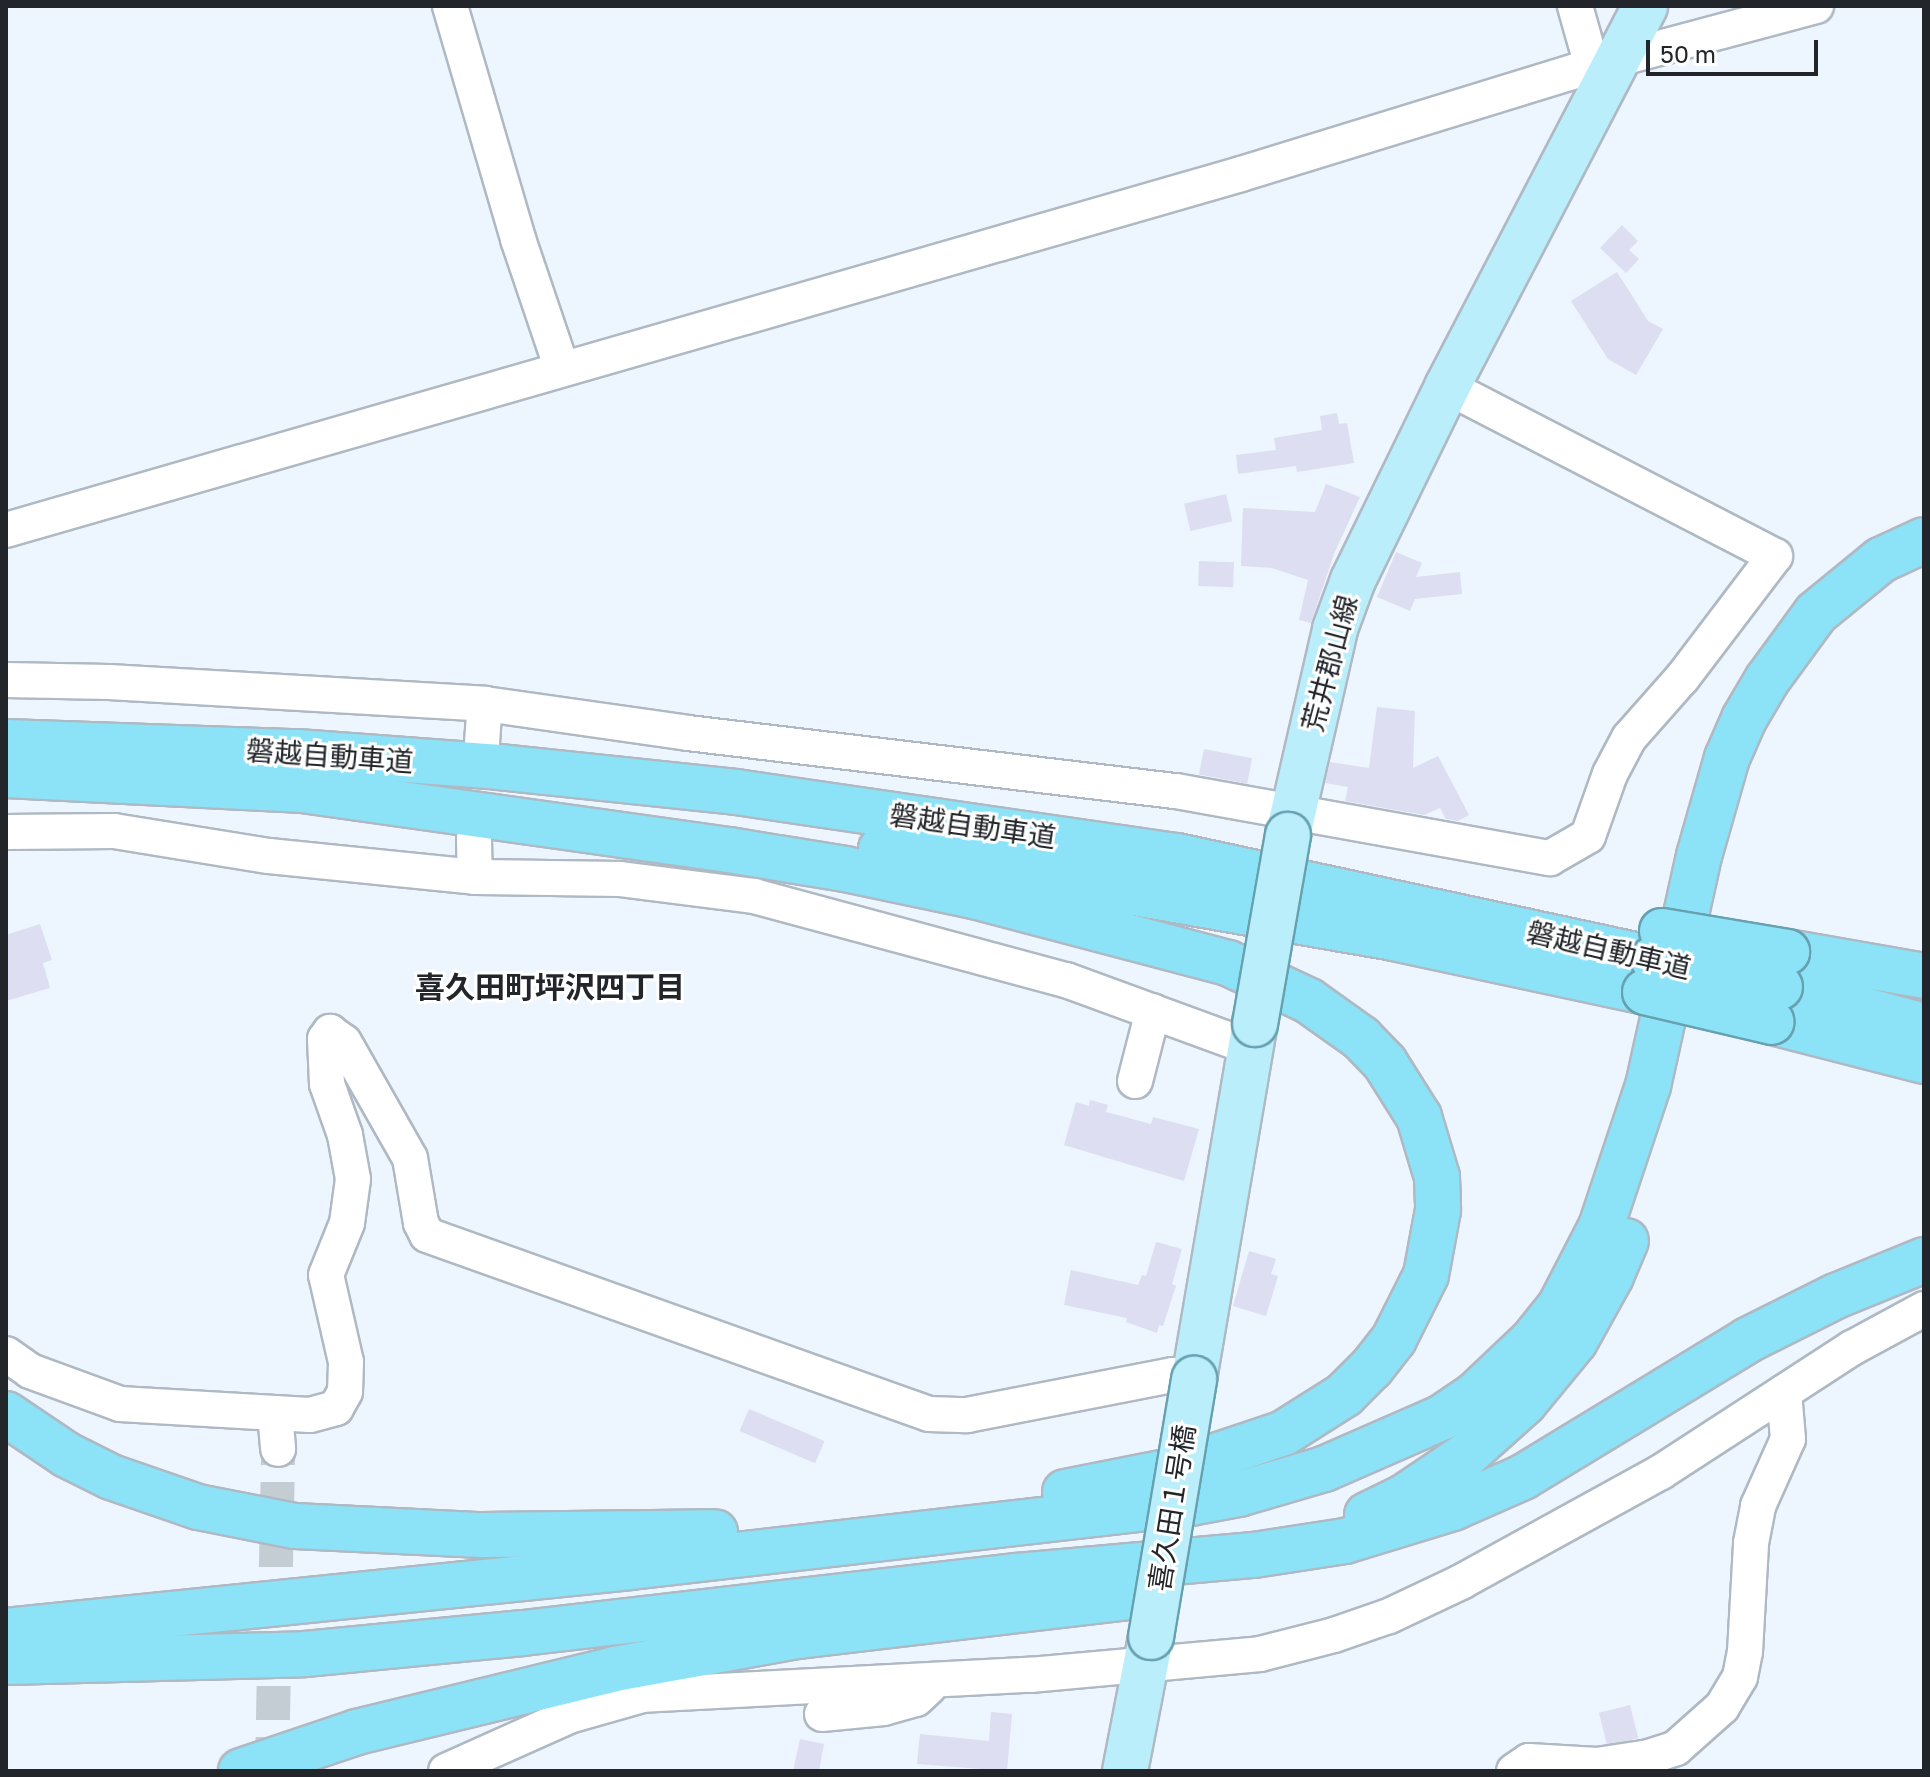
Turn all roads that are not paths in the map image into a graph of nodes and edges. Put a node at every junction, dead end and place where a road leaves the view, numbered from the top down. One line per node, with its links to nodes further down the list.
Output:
1 (450, 6): 6 (street)
2 (1575, 6): 5 (street)
3 (1645, 6): 5 (main road, 荒井郡山線)
4 (1816, 6): 5 (street)
5 (1604, 64): 6 (street); 7 (main road, 荒井郡山線)
6 (562, 369): 8 (street)
7 (1447, 387): 17 (main road, 荒井郡山線); 17 (street)
8 (6, 530)
9 (1924, 540): 31 (highway)
10 (1924, 569): 43 (highway)
11 (6, 680): 12 (street)
12 (485, 704): 14 (street); 17 (street)
13 (6, 742): 20 (highway, 磐越自動車道)
14 (482, 743)
15 (6, 775): 16 (highway, 磐越自動車道)
16 (295, 789): 23 (highway, 磐越自動車道); 41 (highway)
17 (1291, 822): 22 (main road, 荒井郡山線, bridge)
18 (6, 832): 21 (street)
19 (474, 838): 21 (street)
20 (1177, 856): 22 (highway, 磐越自動車道); 23 (highway)
21 (475, 877): 26 (street)
22 (1281, 879): 23 (highway, 磐越自動車道); 28 (main road, 荒井郡山線, bridge)
23 (1653, 961): 25 (highway, bridge); 25 (highway, 磐越自動車道, bridge)
24 (1924, 976): 25 (highway)
25 (1780, 987): 27 (highway, 磐越自動車道); 29 (highway, 磐越自動車道)
26 (1153, 1011): 28 (street); 30 (street)
27 (1924, 1026)
28 (1252, 1036): 36 (main road, 荒井郡山線)
29 (1924, 1061)
30 (1135, 1081)
31 (1639, 1120): 41 (highway); 45 (highway)
32 (1924, 1260): 33 (highway)
33 (1836, 1296): 43 (highway); 51 (highway)
34 (1924, 1309): 37 (street)
35 (6, 1354): 38 (street)
36 (1194, 1379): 38 (street); 46 (main road, 喜久田１号橋, bridge)
37 (1784, 1392): 46 (street); 54 (street)
38 (275, 1413): 40 (street)
39 (6, 1414): 42 (highway)
40 (278, 1449)
41 (1039, 1496): 42 (highway)
42 (715, 1532): 45 (highway)
43 (1254, 1555): 44 (highway)
44 (837, 1597): 47 (highway); 50 (highway)
45 (6, 1630)
46 (1148, 1650): 48 (street); 53 (main road)
47 (6, 1662)
48 (934, 1680): 49 (street); 52 (street)
49 (822, 1714)
50 (205, 1771)
51 (241, 1771)
52 (446, 1771)
53 (1125, 1771)
54 (1514, 1771)

